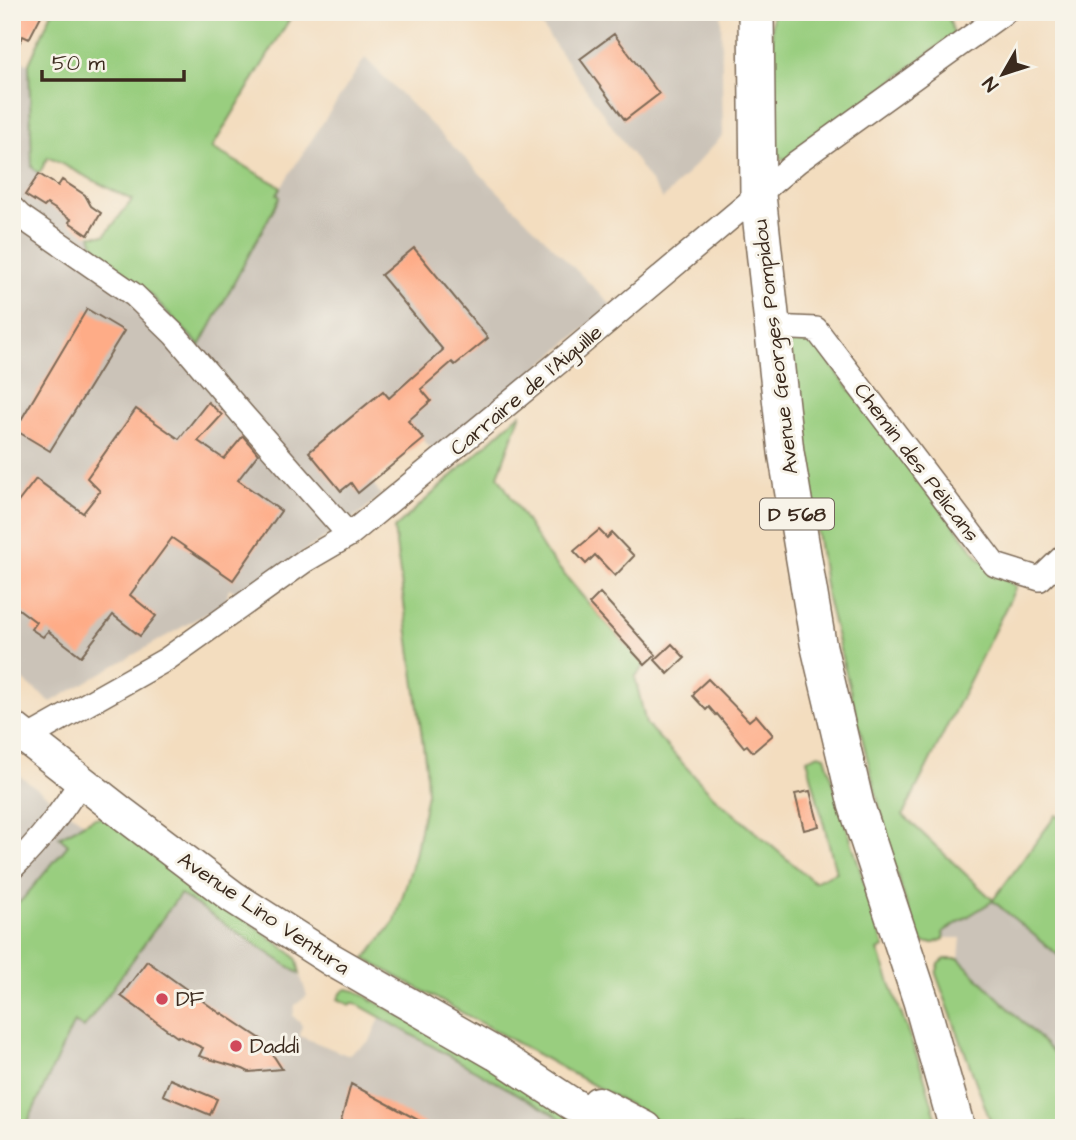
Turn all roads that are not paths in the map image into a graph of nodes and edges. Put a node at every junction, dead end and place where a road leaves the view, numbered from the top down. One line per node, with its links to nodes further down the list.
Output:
1 (756, 12): 3 (main road, Avenue Georges Pompidou / D 568)
2 (1004, 12): 3 (street, Carraire de l'Aiguille)
3 (758, 195): 5 (main road, Avenue Georges Pompidou / D 568); 6 (street, Carraire de l'Aiguille)
4 (12, 208): 6 (street)
5 (772, 327): 7 (street, Chemin des Pélicans); 11 (main road, Avenue Georges Pompidou / D 568)
6 (349, 535): 8 (street, Carraire de l'Aiguille)
7 (1064, 556)
8 (20, 733): 9 (main road, Avenue Lino Ventura)
9 (81, 781): 10 (street); 12 (main road, Avenue Lino Ventura)
10 (12, 868)
11 (921, 1001): 15 (main road, Avenue Georges Pompidou); 16 (main road, Avenue Georges Pompidou)
12 (496, 1054): 13 (main road, Avenue Lino Ventura); 14 (main road, Avenue Lino Ventura)
13 (614, 1128)
14 (646, 1128)
15 (957, 1128)
16 (970, 1128)

